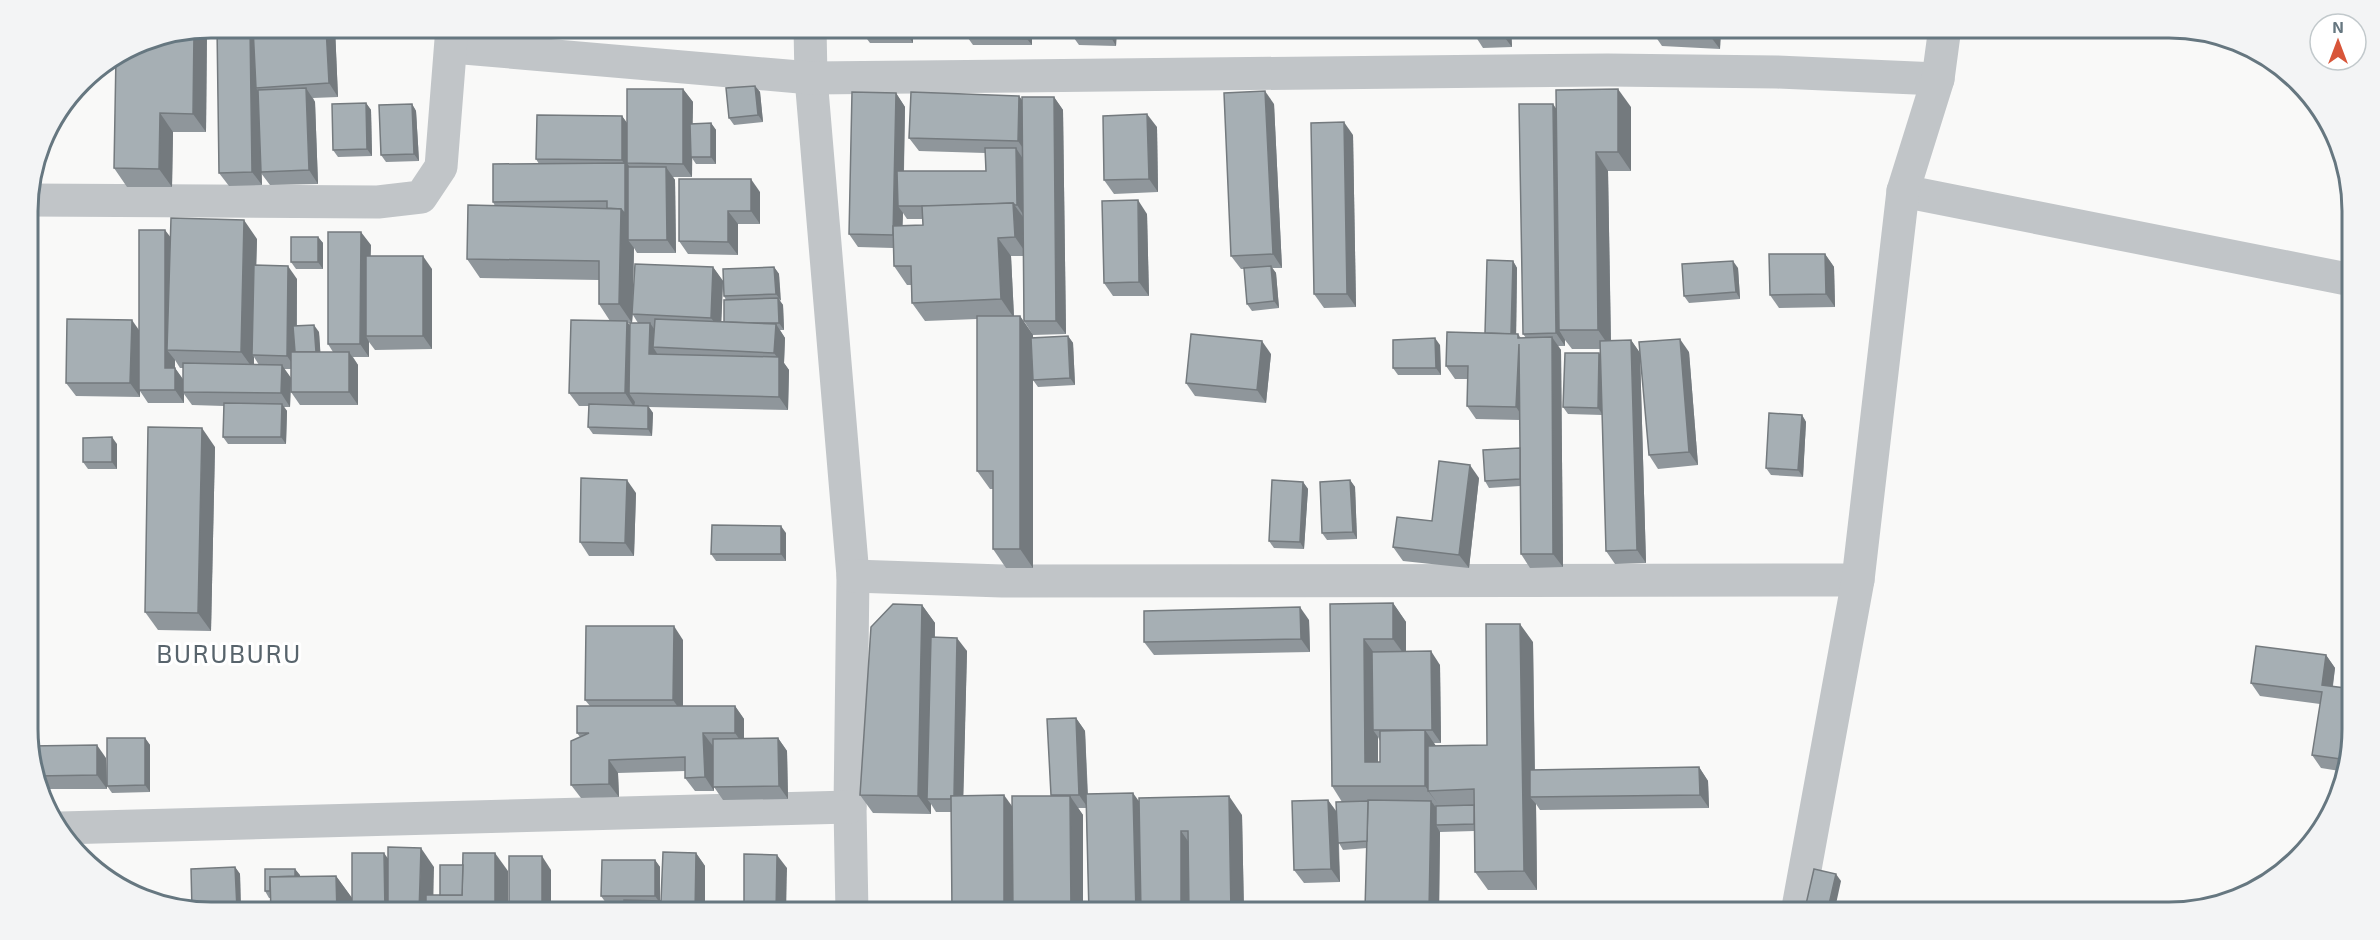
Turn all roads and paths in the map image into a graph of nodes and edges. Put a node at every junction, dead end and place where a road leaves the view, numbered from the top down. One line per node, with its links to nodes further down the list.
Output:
1 (452, 38): 8 (street)
2 (461, 38): 5 (street)
3 (810, 38): 5 (street)
4 (1944, 38): 6 (street)
5 (811, 78): 6 (street); 10 (street)
6 (1938, 79): 7 (street)
7 (1903, 191): 9 (street); 11 (street)
8 (38, 200)
9 (2342, 278)
10 (853, 576): 11 (street); 12 (street)
11 (1858, 580): 15 (street)
12 (850, 807): 13 (street); 14 (street)
13 (68, 828)
14 (852, 902)
15 (1799, 902)

